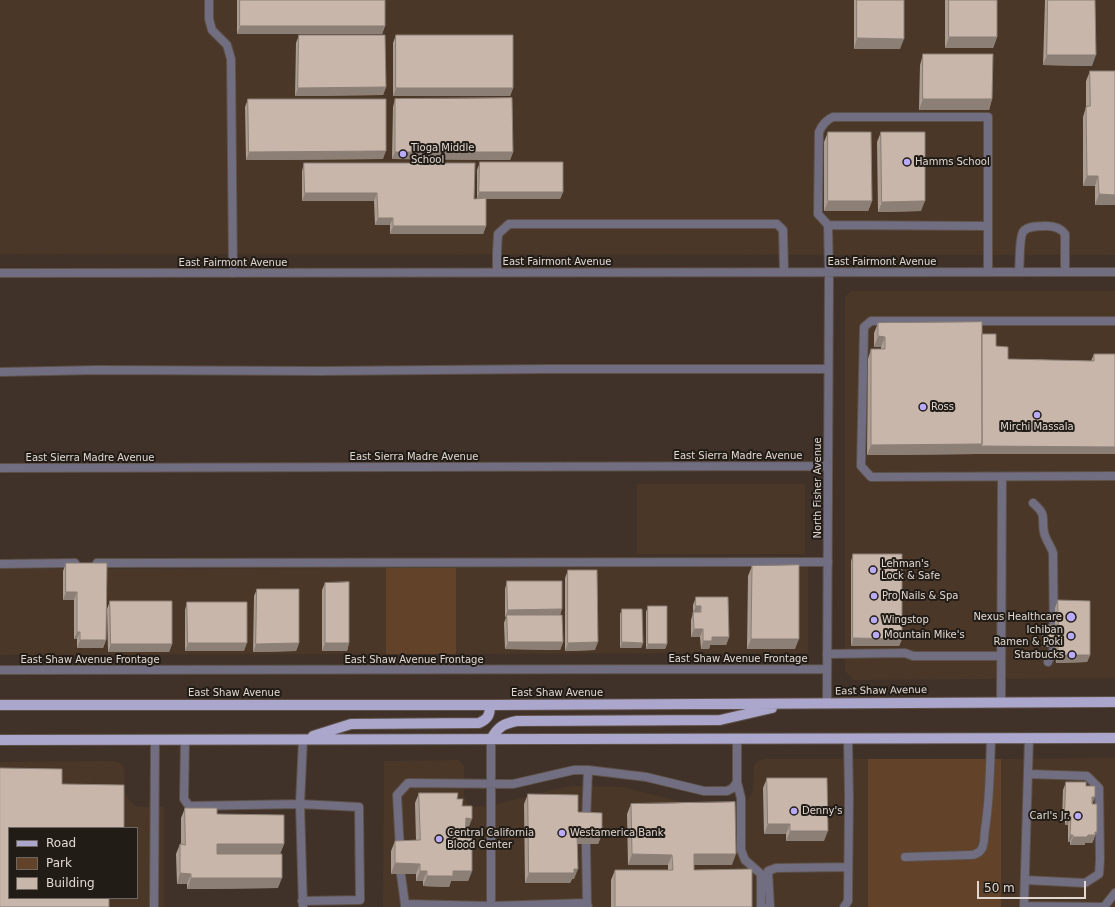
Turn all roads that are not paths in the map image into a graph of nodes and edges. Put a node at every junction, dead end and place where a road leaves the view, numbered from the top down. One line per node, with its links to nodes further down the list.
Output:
1 (209, 0): 12 (street)
2 (828, 225): 3 (street); 3 (street); 6 (street, North Fisher Avenue)
3 (988, 226): 7 (street)
4 (497, 272): 5 (street, East Fairmont Avenue); 5 (street); 12 (street, East Fairmont Avenue)
5 (784, 272): 6 (street, East Fairmont Avenue)
6 (829, 272): 7 (street, East Fairmont Avenue); 14 (street, North Fisher Avenue)
7 (988, 272): 8 (street, East Fairmont Avenue)
8 (1019, 272): 9 (street, East Fairmont Avenue); 9 (street)
9 (1065, 272): 10 (street, East Fairmont Avenue)
10 (1115, 272)
11 (0, 273): 12 (street, East Fairmont Avenue)
12 (233, 273)
13 (1115, 321): 18 (street)
14 (828, 369): 15 (street); 16 (street, North Fisher Avenue)
15 (0, 372)
16 (828, 466): 17 (street, East Sierra Madre Avenue); 21 (street, North Fisher Avenue)
17 (0, 468)
18 (1002, 476): 19 (street); 24 (street)
19 (1115, 476)
20 (1033, 503): 25 (street)
21 (828, 562): 22 (street); 23 (street, North Fisher Avenue)
22 (0, 564)
23 (828, 654): 24 (street); 26 (street, North Fisher Avenue)
24 (1001, 656): 28 (street)
25 (1048, 662)
26 (828, 669): 27 (street, East Shaw Avenue Frontage); 31 (street, North Fisher Avenue)
27 (0, 670)
28 (1001, 702): 29 (main road, East Shaw Avenue); 31 (main road, East Shaw Avenue)
29 (1115, 702)
30 (789, 704): 31 (main road, East Shaw Avenue); 33 (main road, East Shaw Avenue); 39 (main road)
31 (827, 704)
32 (0, 705): 33 (main road, East Shaw Avenue)
33 (490, 705): 38 (main road)
34 (737, 738): 39 (main road); 40 (main road); 46 (street)
35 (991, 738): 36 (main road); 40 (main road); 52 (street)
36 (1029, 738): 37 (main road); 45 (street)
37 (1115, 738)
38 (303, 739): 39 (main road); 43 (main road); 48 (street)
39 (491, 739): 47 (street)
40 (848, 739): 53 (street)
41 (0, 740): 42 (main road)
42 (155, 740): 43 (main road); 62 (street)
43 (185, 740): 48 (street)
44 (588, 770): 46 (street); 47 (street); 49 (street)
45 (1028, 774): 55 (street); 55 (street)
46 (737, 782): 63 (street)
47 (491, 783): 51 (street); 60 (street)
48 (300, 804): 57 (street); 57 (street)
49 (586, 823)
50 (586, 845): 59 (street)
51 (400, 850)
52 (905, 857)
53 (848, 867): 64 (street); 65 (street)
54 (401, 875): 58 (street)
55 (1025, 880): 61 (street)
56 (1115, 893): 66 (street)
57 (302, 904)
58 (405, 905): 60 (street)
59 (588, 905): 60 (street)
60 (491, 906)
61 (1024, 906): 66 (street)
62 (154, 907)
63 (763, 907)
64 (770, 907)
65 (844, 907)
66 (1104, 907)

